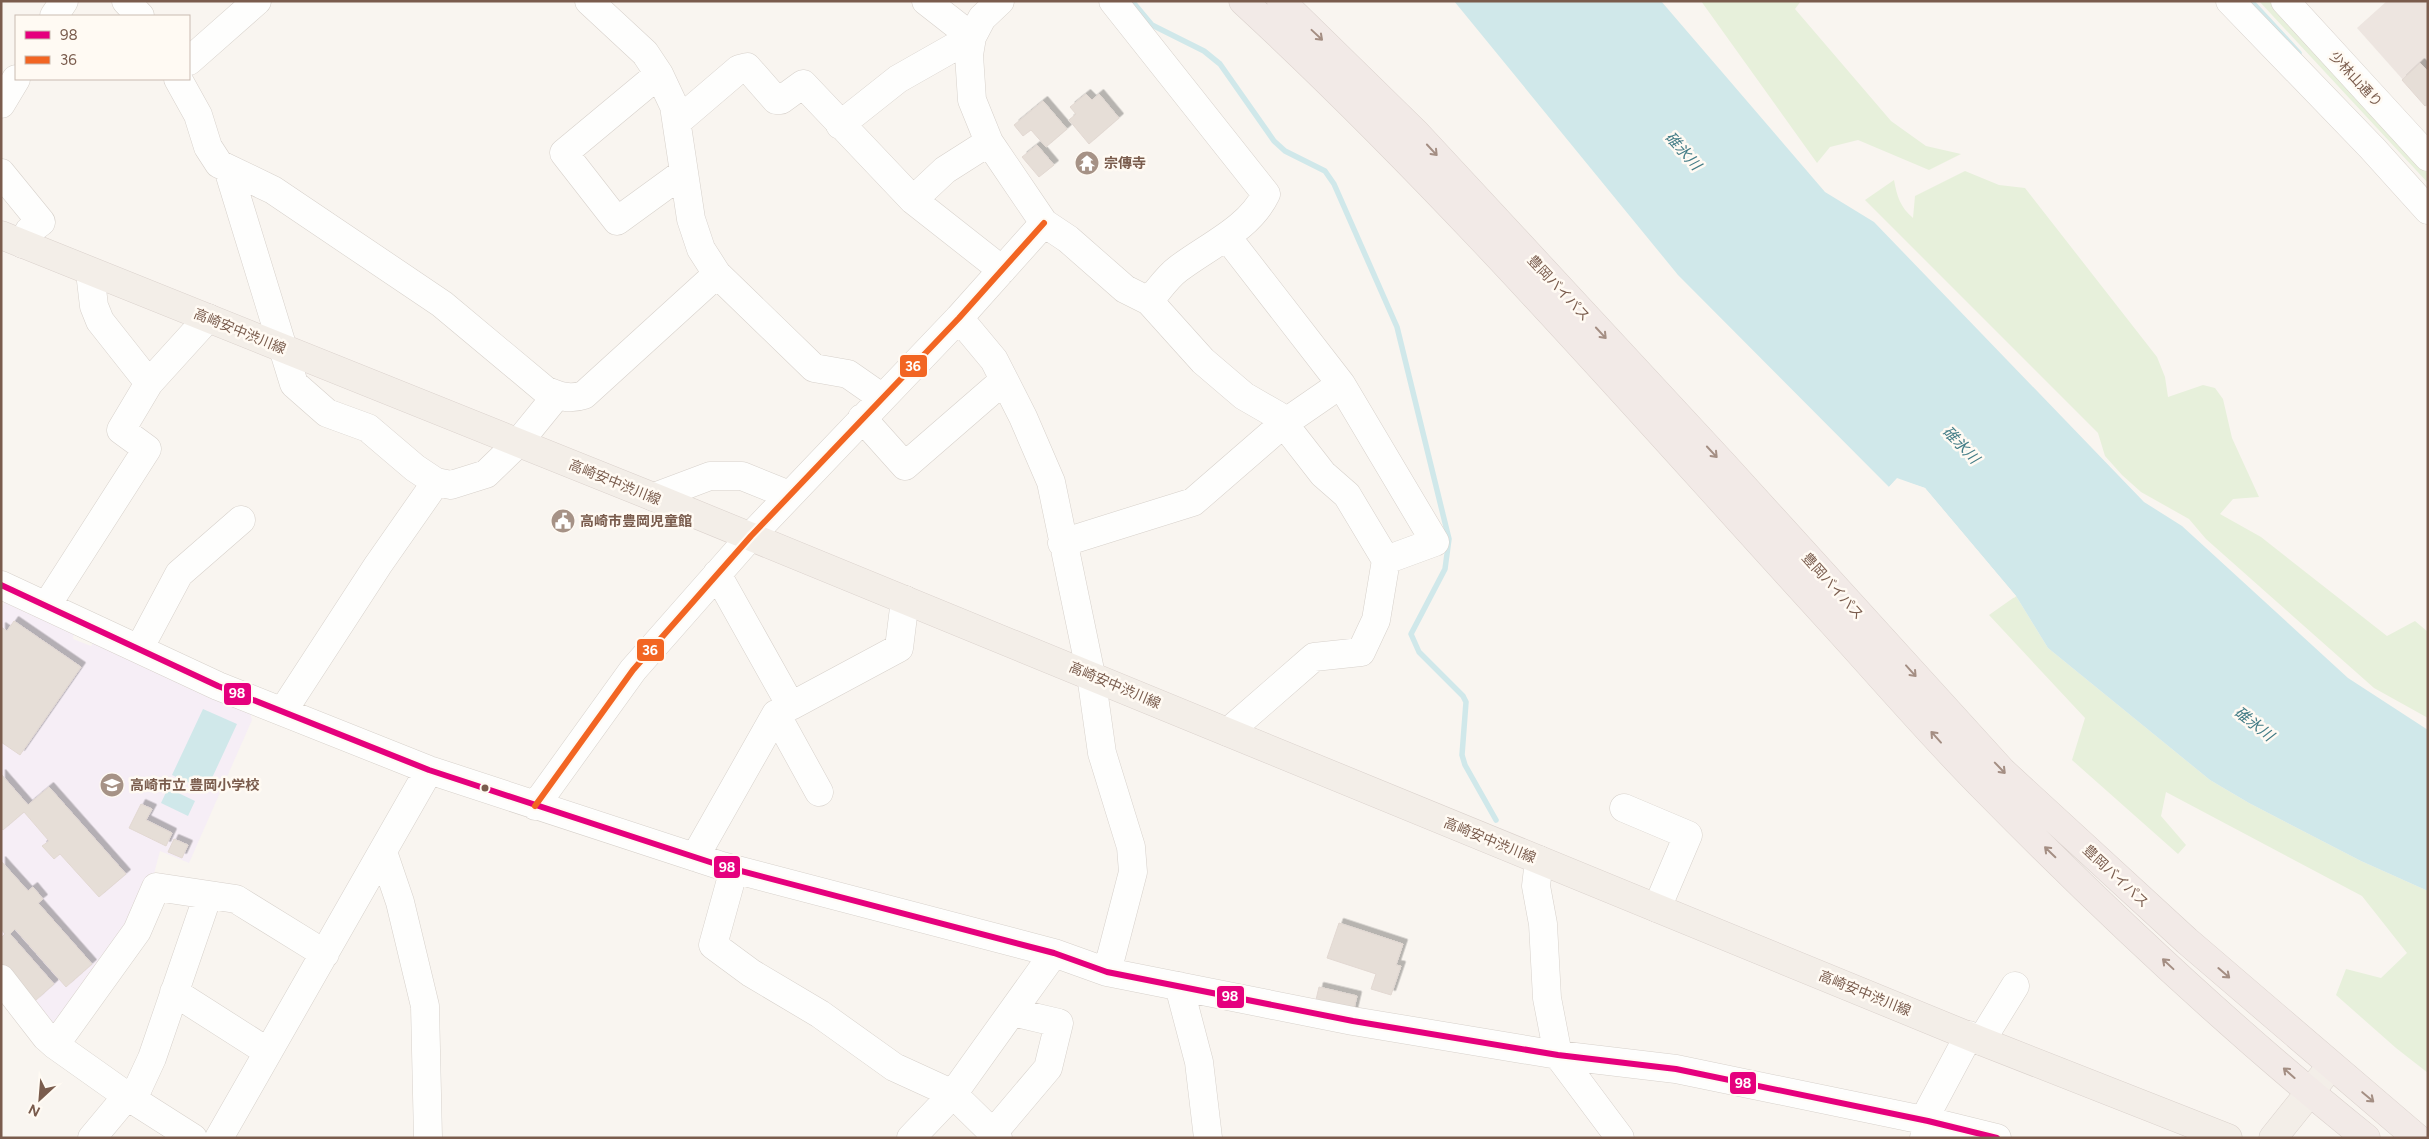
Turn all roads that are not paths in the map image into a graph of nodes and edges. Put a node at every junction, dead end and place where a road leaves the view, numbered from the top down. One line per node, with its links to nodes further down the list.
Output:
1 (64, 1): 12 (street)
2 (126, 1): 13 (street)
3 (257, 1): 15 (street)
4 (589, 1): 16 (street)
5 (926, 1): 14 (street)
6 (1000, 1): 14 (street)
7 (1113, 1): 30 (street)
8 (1243, 1): 85 (highway, 豊岡バイパス, one-way to 8)
9 (1281, 1): 84 (highway, 豊岡バイパス, one-way to 84)
10 (2230, 1): 28 (street)
11 (2285, 1): 23 (street, 少林山通り)
12 (55, 15)
13 (139, 15)
14 (972, 37): 21 (street); 22 (street)
15 (190, 60)
16 (659, 74): 20 (street); 26 (street)
17 (15, 80): 19 (street)
18 (179, 80): 24 (street)
19 (1, 104)
20 (677, 122): 21 (street); 26 (street)
21 (840, 125): 27 (street)
22 (989, 142): 27 (street); 29 (street)
23 (2428, 157)
24 (228, 169): 38 (street); 42 (street)
25 (1, 173): 31 (street)
26 (683, 173): 34 (street)
27 (913, 200): 32 (street)
28 (2428, 210)
29 (1044, 223): 32 (street); 35 (street)
30 (1227, 237): 35 (street); 41 (street)
31 (12, 240): 33 (main road, 高崎安中渋川線)
32 (1002, 270): 37 (street)
33 (90, 272): 36 (main road, 高崎安中渋川線); 40 (street)
34 (716, 274): 42 (street); 43 (street)
35 (1149, 301): 45 (street)
36 (208, 318): 38 (main road, 高崎安中渋川線); 40 (street)
37 (959, 318): 39 (street); 43 (street)
38 (284, 348): 46 (main road, 高崎安中渋川線); 47 (street)
39 (1003, 381): 44 (street); 52 (street)
40 (149, 383): 57 (street)
41 (1341, 384): 45 (street); 53 (street)
42 (557, 395): 46 (street)
43 (881, 397): 44 (street)
44 (862, 418): 48 (street)
45 (1283, 424): 52 (street); 53 (street)
46 (518, 443): 47 (street); 49 (main road, 高崎安中渋川線)
47 (436, 482): 60 (street)
48 (789, 496): 49 (street); 51 (street)
49 (654, 497): 51 (main road, 高崎安中渋川線)
50 (241, 520): 58 (street)
51 (751, 536): 54 (street); 56 (main road, 高崎安中渋川線)
52 (1062, 543): 59 (street)
53 (1386, 560): 61 (street)
54 (717, 574): 56 (street); 64 (street)
55 (4, 592): 57 (street)
56 (906, 600): 59 (main road, 高崎安中渋川線)
57 (47, 605): 58 (street)
58 (139, 649): 60 (street)
59 (1092, 675): 61 (main road, 高崎安中渋川線); 74 (street)
60 (283, 712): 62 (street)
61 (1228, 732): 68 (main road, 高崎安中渋川線)
62 (429, 770): 64 (street); 66 (street)
63 (818, 792): 67 (street)
64 (535, 806): 67 (street)
65 (1624, 808): 71 (street)
66 (383, 852): 73 (street); 94 (street)
67 (695, 857): 69 (street)
68 (1539, 860): 71 (main road, 高崎安中渋川線); 83 (street)
69 (734, 869): 72 (street); 86 (street)
70 (208, 894): 73 (street); 78 (street); 81 (street)
71 (1657, 908): 80 (main road, 高崎安中渋川線)
72 (1054, 953): 74 (street); 79 (street)
73 (325, 954): 82 (street)
74 (1108, 972): 76 (street)
75 (1, 979): 81 (street)
76 (1179, 986): 83 (street); 90 (street)
77 (2015, 986): 80 (street)
78 (174, 992): 82 (street); 87 (street)
79 (1012, 1012): 86 (street); 89 (street)
80 (1975, 1038): 88 (street); 98 (main road, 高崎安中渋川線)
81 (55, 1045): 87 (street)
82 (268, 1052): 93 (street)
83 (1558, 1055): 88 (street); 96 (street)
84 (2331, 1066): 85 (main road); 101 (highway, 豊岡バイパス, one-way to 101)
85 (2310, 1092): 99 (main road); 100 (highway, 豊岡バイパス)
86 (953, 1094): 89 (street); 95 (street)
87 (130, 1098): 91 (street); 92 (street)
88 (1926, 1129): 97 (street)
89 (995, 1135)
90 (1214, 1136)
91 (92, 1138)
92 (193, 1138)
93 (219, 1138)
94 (428, 1138)
95 (911, 1138)
96 (1620, 1138)
97 (1996, 1138)
98 (2228, 1138)
99 (2273, 1138)
100 (2366, 1138)
101 (2417, 1138)

